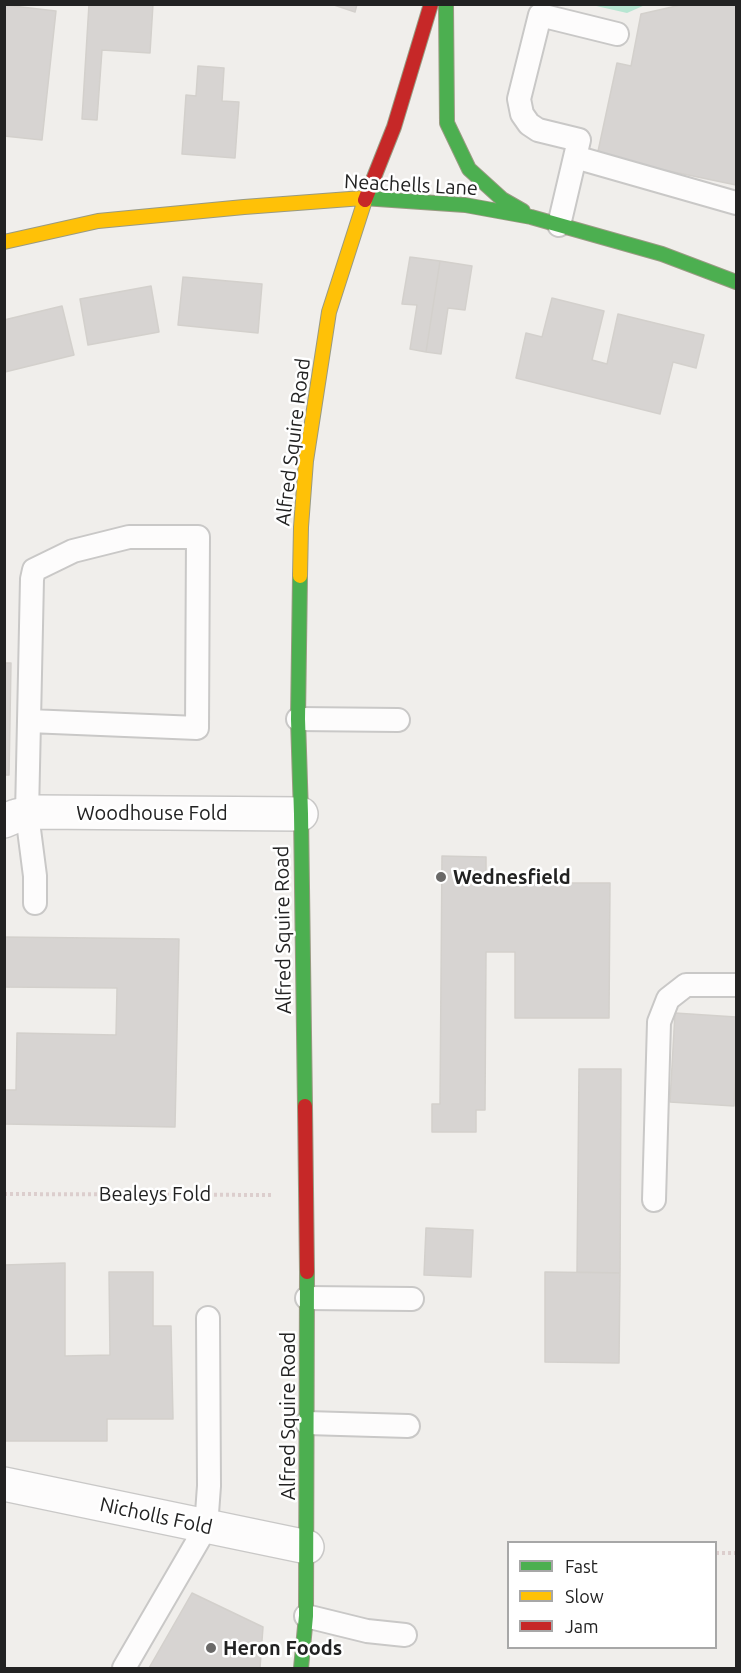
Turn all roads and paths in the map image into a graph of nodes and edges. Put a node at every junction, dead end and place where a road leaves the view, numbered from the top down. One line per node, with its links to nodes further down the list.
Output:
1 (431, 4): 5 (street, Alfred Squire Road)
2 (446, 4): 7 (street)
3 (617, 34): 4 (lane)
4 (575, 157): 6 (lane); 8 (lane)
5 (366, 198): 7 (street, Neachells Lane); 9 (street, Neachells Lane); 11 (street, Alfred Squire Road)
6 (736, 203)
7 (531, 217): 8 (street, Neachells Lane)
8 (559, 225): 10 (street, Neachells Lane)
9 (4, 242)
10 (736, 282)
11 (298, 719): 12 (lane); 14 (street, Alfred Squire Road)
12 (398, 720)
13 (29, 721): 13 (lane); 15 (lane)
14 (301, 814): 15 (street, Woodhouse Fold); 19 (street, Alfred Squire Road)
15 (16, 818): 16 (lane)
16 (35, 903)
17 (736, 985): 20 (lane)
18 (4, 1194): 19 (path, Bealeys Fold)
19 (305, 1195): 21 (street, Alfred Squire Road)
20 (654, 1200)
21 (307, 1298): 22 (lane); 24 (street, Alfred Squire Road)
22 (412, 1299)
23 (208, 1318): 27 (lane)
24 (307, 1423): 25 (lane); 28 (street, Alfred Squire Road)
25 (408, 1426)
26 (4, 1484): 27 (street, Nicholls Fold)
27 (206, 1527): 28 (street, Nicholls Fold); 33 (lane)
28 (308, 1547): 31 (street, Alfred Squire Road)
29 (717, 1553): 30 (path)
30 (736, 1553)
31 (306, 1616): 32 (lane); 34 (street, Alfred Squire Road)
32 (405, 1635)
33 (124, 1668)
34 (301, 1668)

